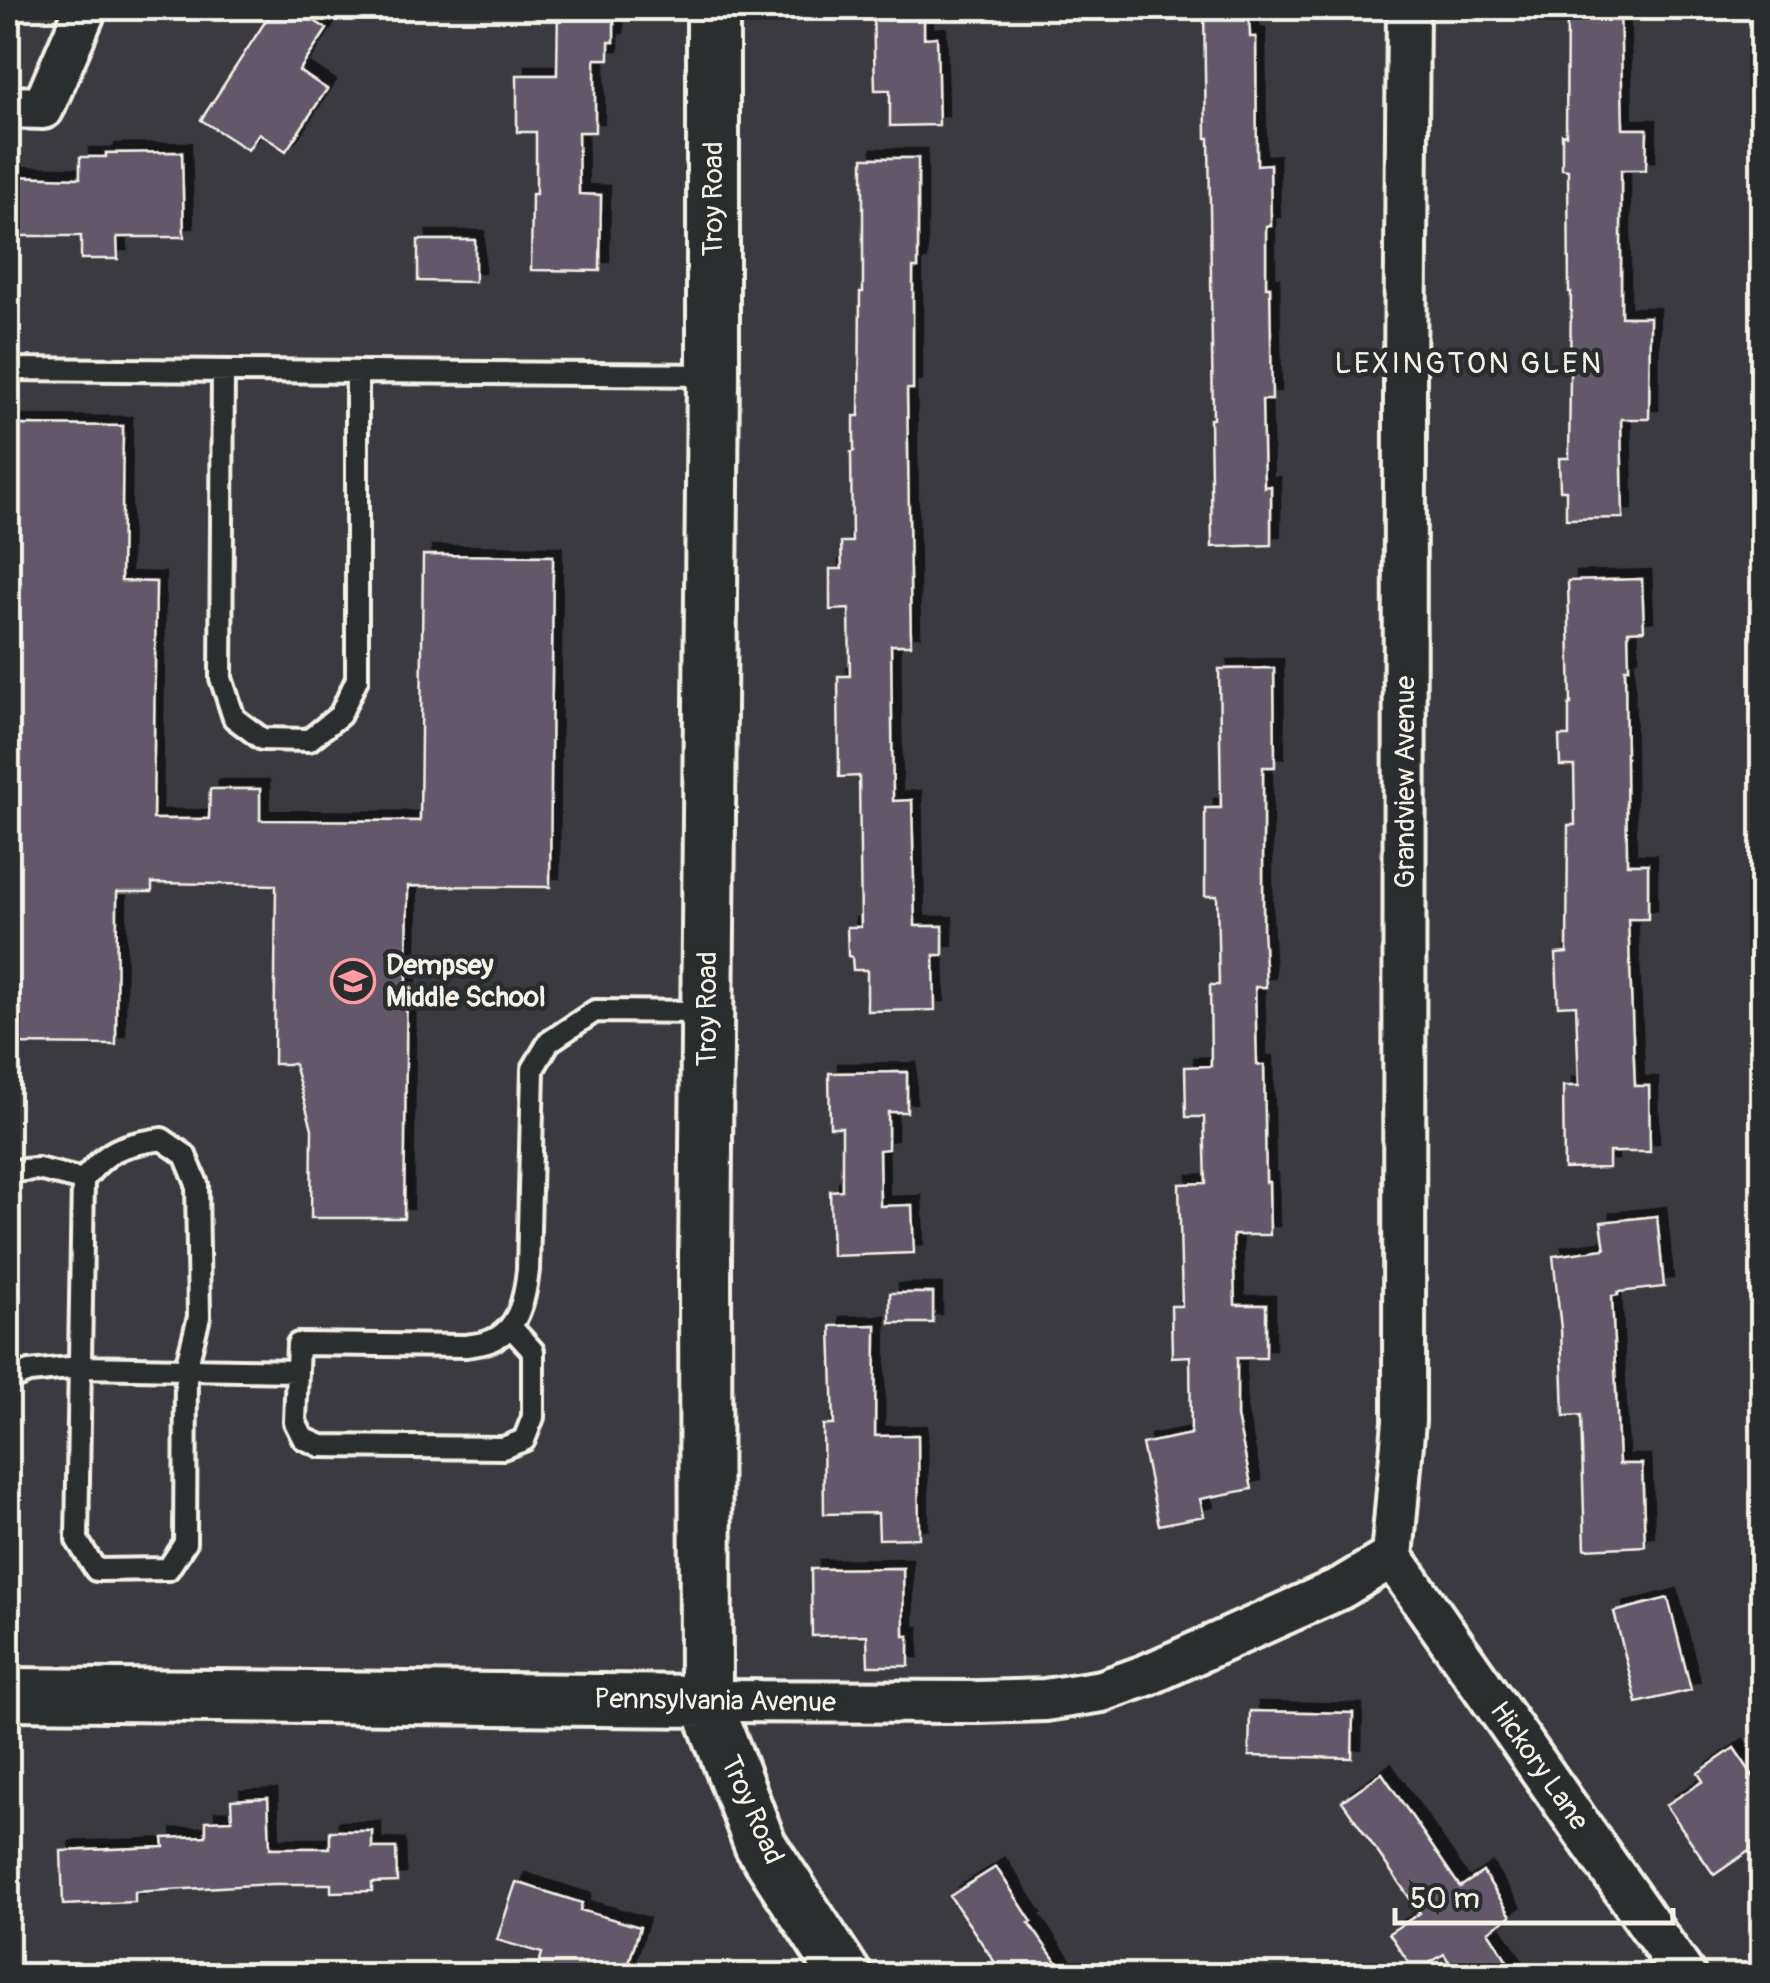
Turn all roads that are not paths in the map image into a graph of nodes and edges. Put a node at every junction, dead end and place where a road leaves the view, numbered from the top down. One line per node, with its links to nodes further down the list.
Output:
1 (86, 8): 4 (street)
2 (712, 8): 8 (street, Troy Road)
3 (1408, 8): 17 (street, Grandview Avenue)
4 (8, 107)
5 (8, 369): 6 (lane)
6 (222, 371): 7 (lane); 7 (lane)
7 (357, 372): 8 (lane)
8 (713, 375): 9 (street, Troy Road)
9 (708, 1012): 12 (lane); 19 (street, Troy Road)
10 (8, 1171): 11 (lane)
11 (83, 1180): 13 (lane); 14 (lane)
12 (511, 1327): 15 (lane); 15 (lane)
13 (80, 1367): 14 (lane); 14 (lane); 16 (lane)
14 (186, 1368): 15 (lane)
15 (297, 1370)
16 (8, 1380)
17 (1392, 1557): 19 (street, Pennsylvania Avenue); 21 (street, Hickory Lane)
18 (8, 1694): 19 (street, Pennsylvania Avenue)
19 (706, 1700): 20 (street, Troy Road)
20 (846, 1976)
21 (1686, 1976)

